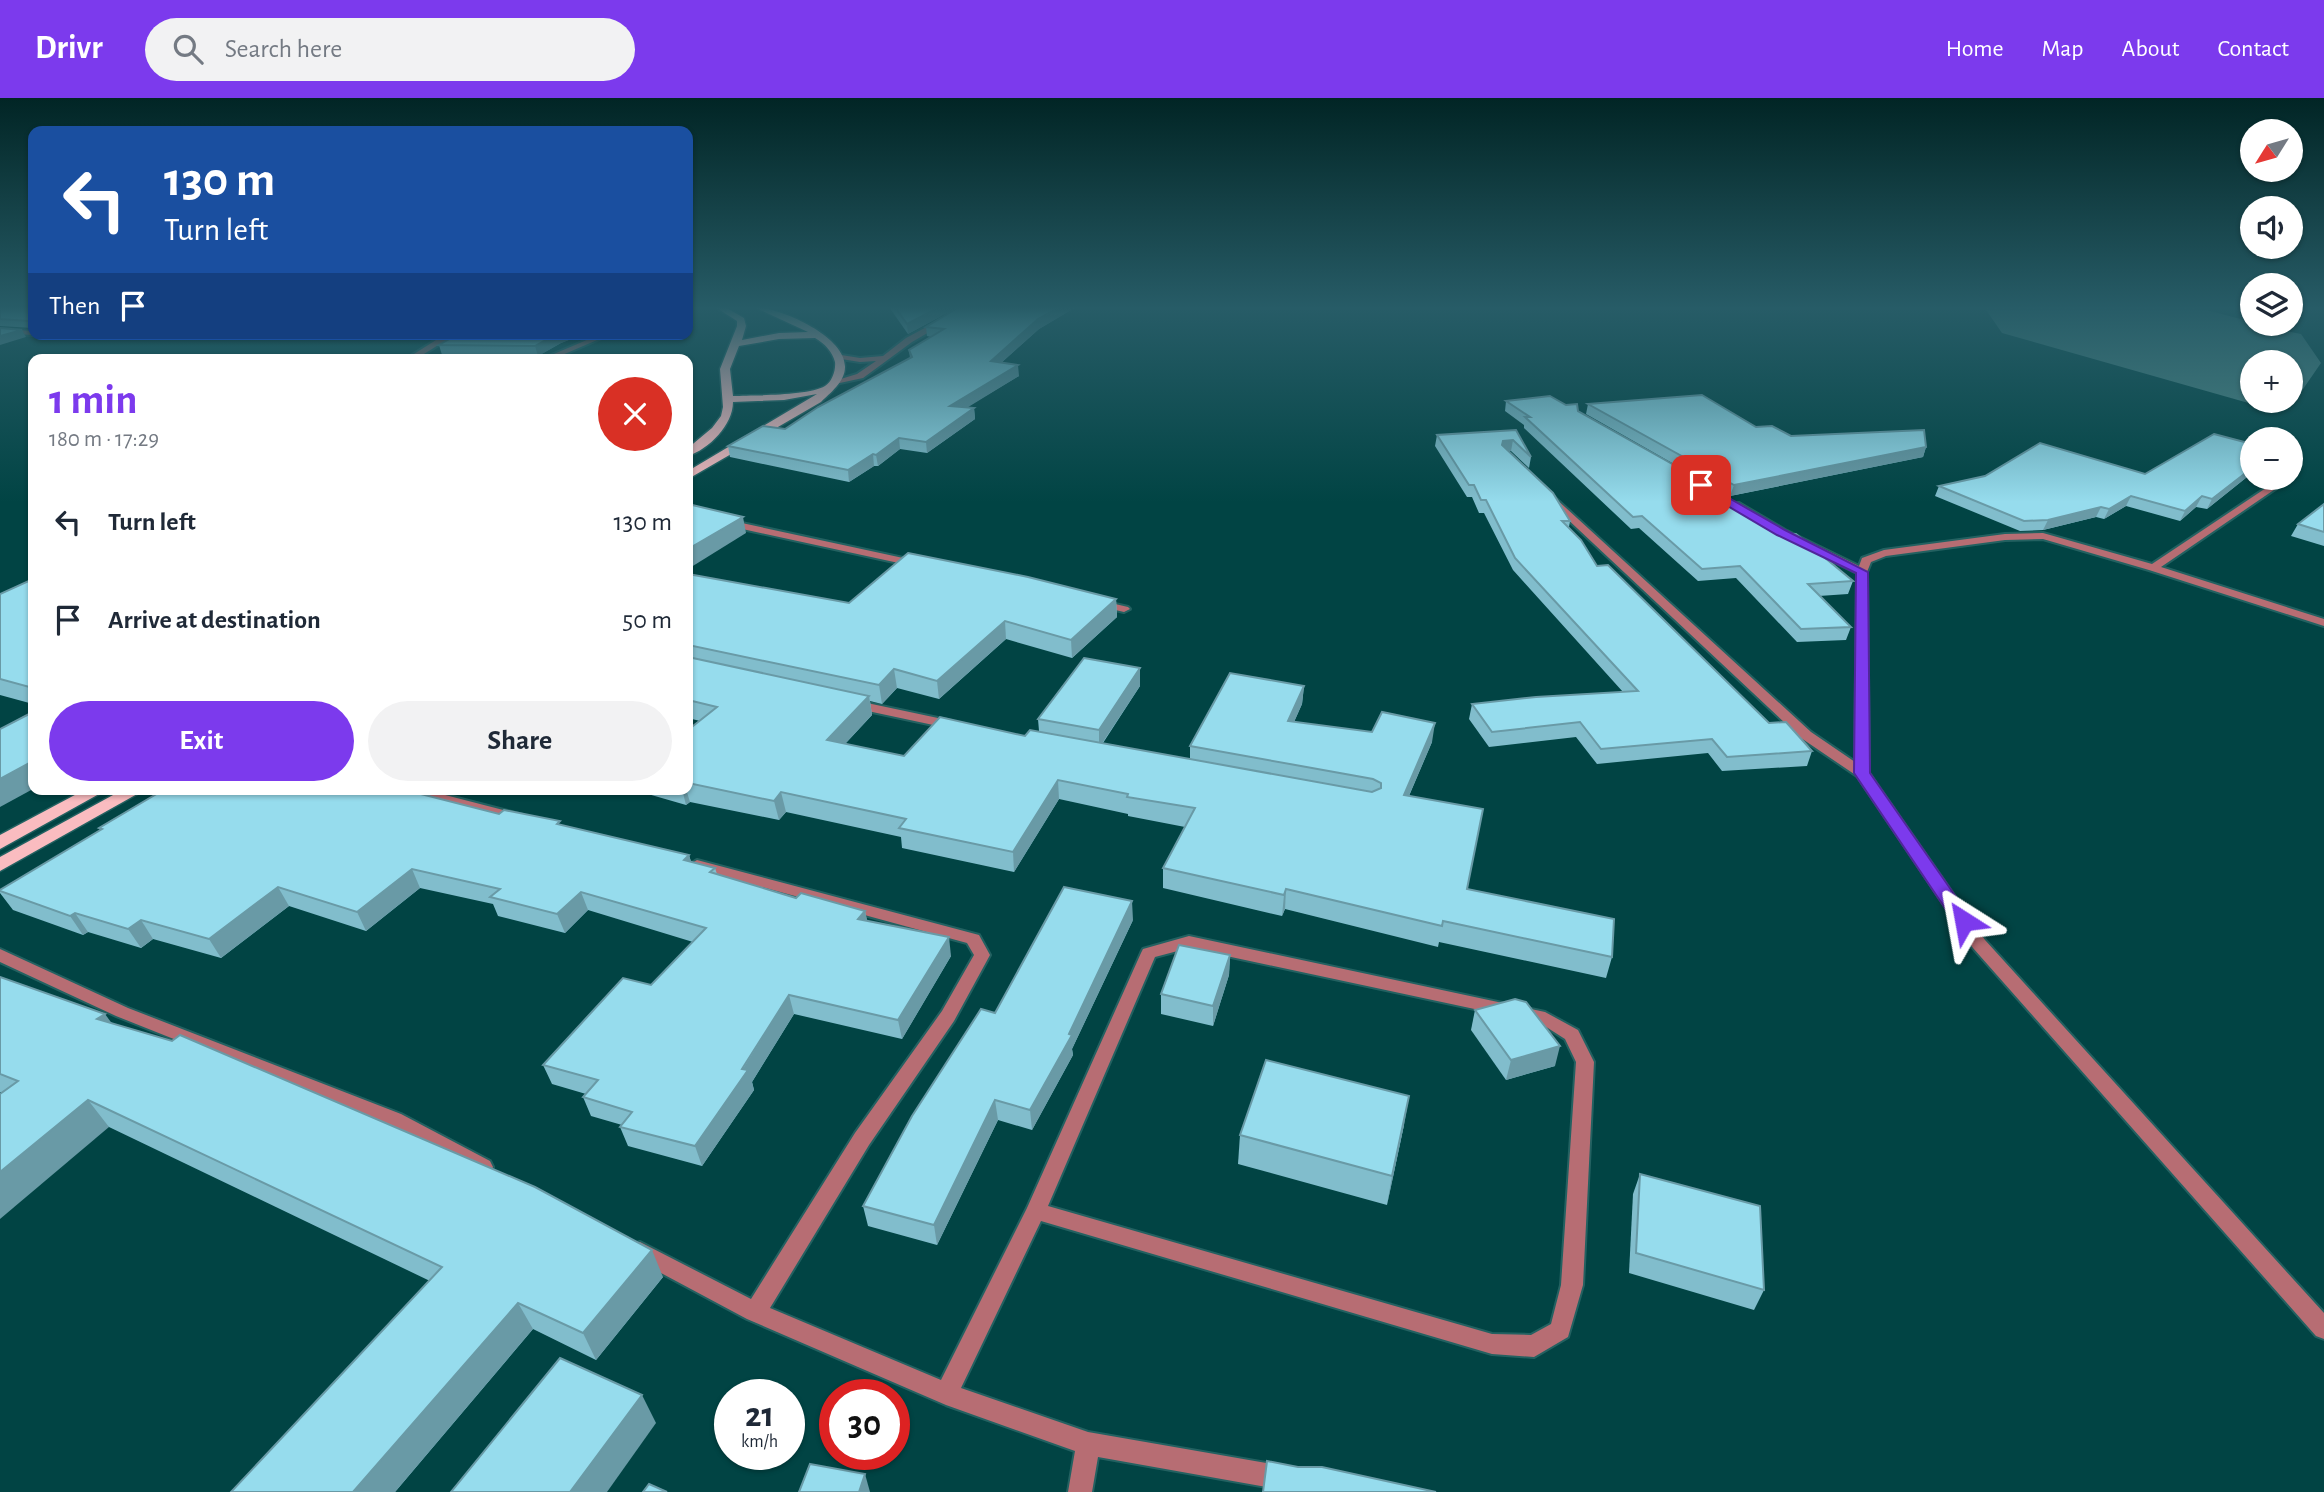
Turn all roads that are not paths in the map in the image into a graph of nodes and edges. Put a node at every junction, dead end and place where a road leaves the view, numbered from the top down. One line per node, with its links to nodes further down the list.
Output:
1 (725, 372): 5 (main road)
2 (838, 372): 4 (main road)
3 (865, 372): 4 (street)
4 (834, 385): 5 (main road); 7 (main road)
5 (728, 399): 6 (main road)
6 (693, 449)
7 (693, 473)
8 (2269, 490): 13 (street)
9 (1544, 491): 20 (street)
10 (1725, 499): 14 (street)
11 (715, 521): 12 (street)
12 (933, 568)
13 (2153, 568): 14 (street); 17 (street)
14 (1862, 572): 20 (street)
15 (1083, 600): 16 (street)
16 (1124, 609)
17 (2324, 623)
18 (835, 700): 19 (street)
19 (965, 728)
20 (1862, 773): 33 (street)
21 (88, 795): 25 (main road)
22 (126, 795): 27 (main road)
23 (428, 795): 24 (street)
24 (530, 821)
25 (0, 843)
26 (679, 860): 32 (street)
27 (0, 865)
28 (0, 955): 29 (street)
29 (502, 1177)
30 (1036, 1211): 30 (street); 34 (street)
31 (622, 1241): 32 (street)
32 (755, 1311): 34 (street)
33 (2324, 1329)
34 (946, 1394): 35 (street)
35 (1088, 1444): 36 (street); 37 (street)
36 (1298, 1481)
37 (1080, 1492)

